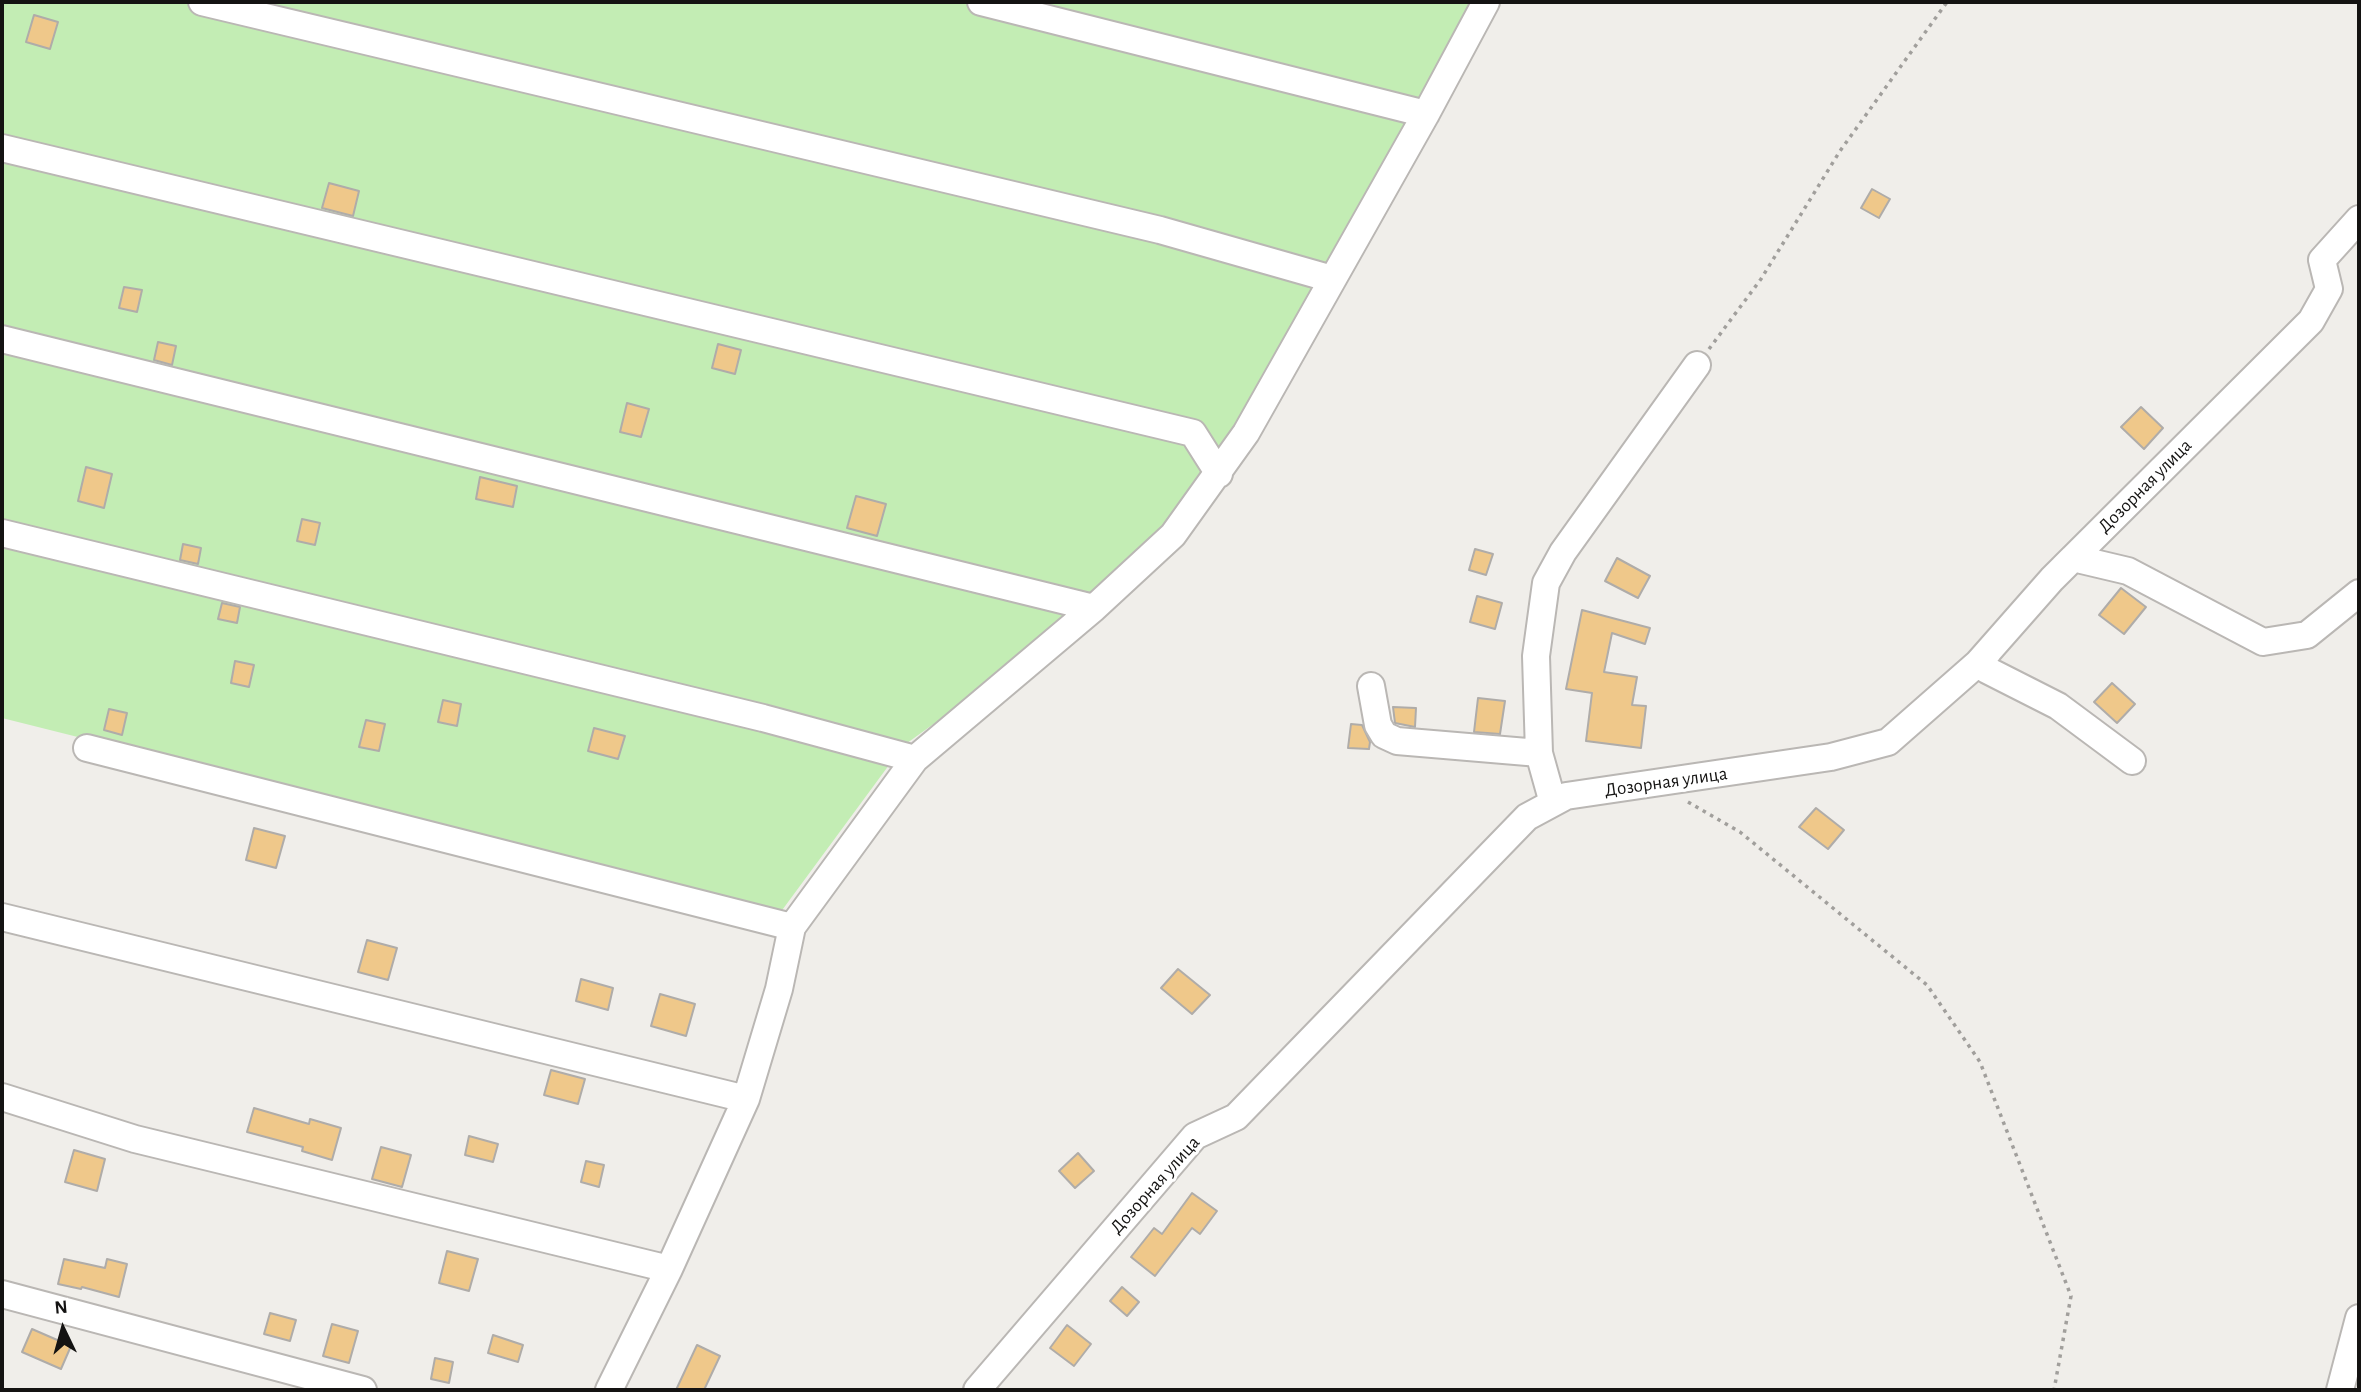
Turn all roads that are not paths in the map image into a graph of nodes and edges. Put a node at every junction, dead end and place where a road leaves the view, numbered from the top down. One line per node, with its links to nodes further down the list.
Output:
1 (202, 2): 7 (street)
2 (981, 2): 4 (street)
3 (1486, 2): 4 (street)
4 (1426, 114): 7 (street)
5 (2, 148): 10 (street)
6 (2359, 219): 12 (street, Дозорная улица)
7 (1332, 279): 10 (street)
8 (2, 339): 14 (street)
9 (1697, 365): 18 (street)
10 (1219, 474): 14 (street)
11 (2, 533): 19 (street)
12 (2073, 558): 13 (street); 15 (street, Дозорная улица)
13 (2359, 593)
14 (1094, 608): 19 (street)
15 (1978, 663): 20 (street); 21 (street, Дозорная улица)
16 (1371, 686): 18 (street)
17 (87, 748): 23 (street)
18 (1539, 753): 21 (street)
19 (915, 759): 23 (street)
20 (2132, 761)
21 (1553, 803): 31 (street, Дозорная улица)
22 (2, 917): 25 (street)
23 (792, 927): 25 (street)
24 (2, 1097): 26 (street)
25 (746, 1099): 26 (street)
26 (669, 1269): 30 (street)
27 (2, 1294): 29 (street)
28 (2359, 1318): 32 (street)
29 (363, 1390)
30 (610, 1390)
31 (977, 1390)
32 (2340, 1390)

